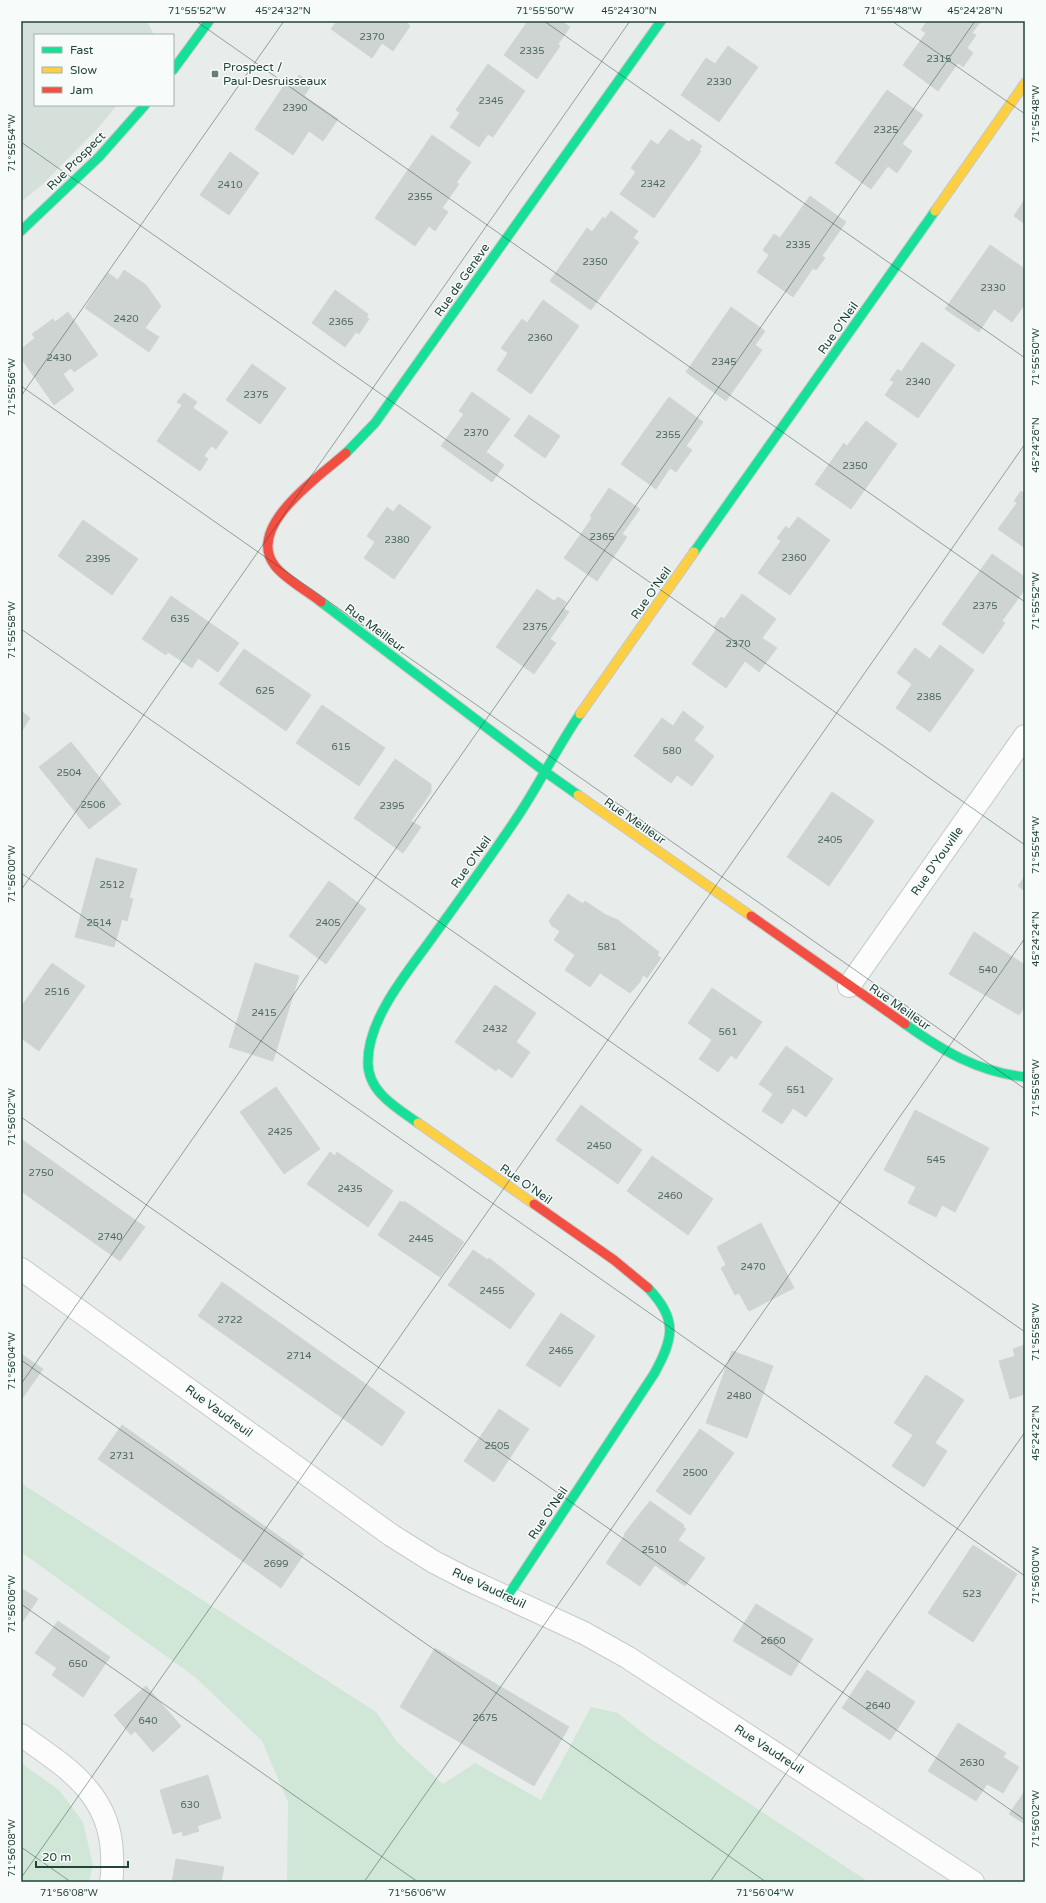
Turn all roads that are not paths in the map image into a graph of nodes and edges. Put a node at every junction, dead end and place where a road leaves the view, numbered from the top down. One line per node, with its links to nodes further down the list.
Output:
1 (661, 21): 7 (street, Rue de Genève)
2 (208, 22): 3 (street)
3 (174, 69)
4 (1025, 83): 9 (street, Rue O'Neil)
5 (144, 106): 6 (street, Rue Prospect)
6 (21, 231)
7 (268, 538): 9 (street, Rue Meilleur)
8 (1025, 736): 10 (street, Rue D'Youville)
9 (544, 771): 10 (street, Rue Meilleur); 13 (street, Rue O'Neil)
10 (849, 986): 11 (street, Rue Meilleur)
11 (1025, 1077)
12 (21, 1269): 13 (street, Rue Vaudreuil)
13 (507, 1597): 16 (street, Rue Vaudreuil)
14 (21, 1735): 15 (street)
15 (111, 1882)
16 (973, 1882)

